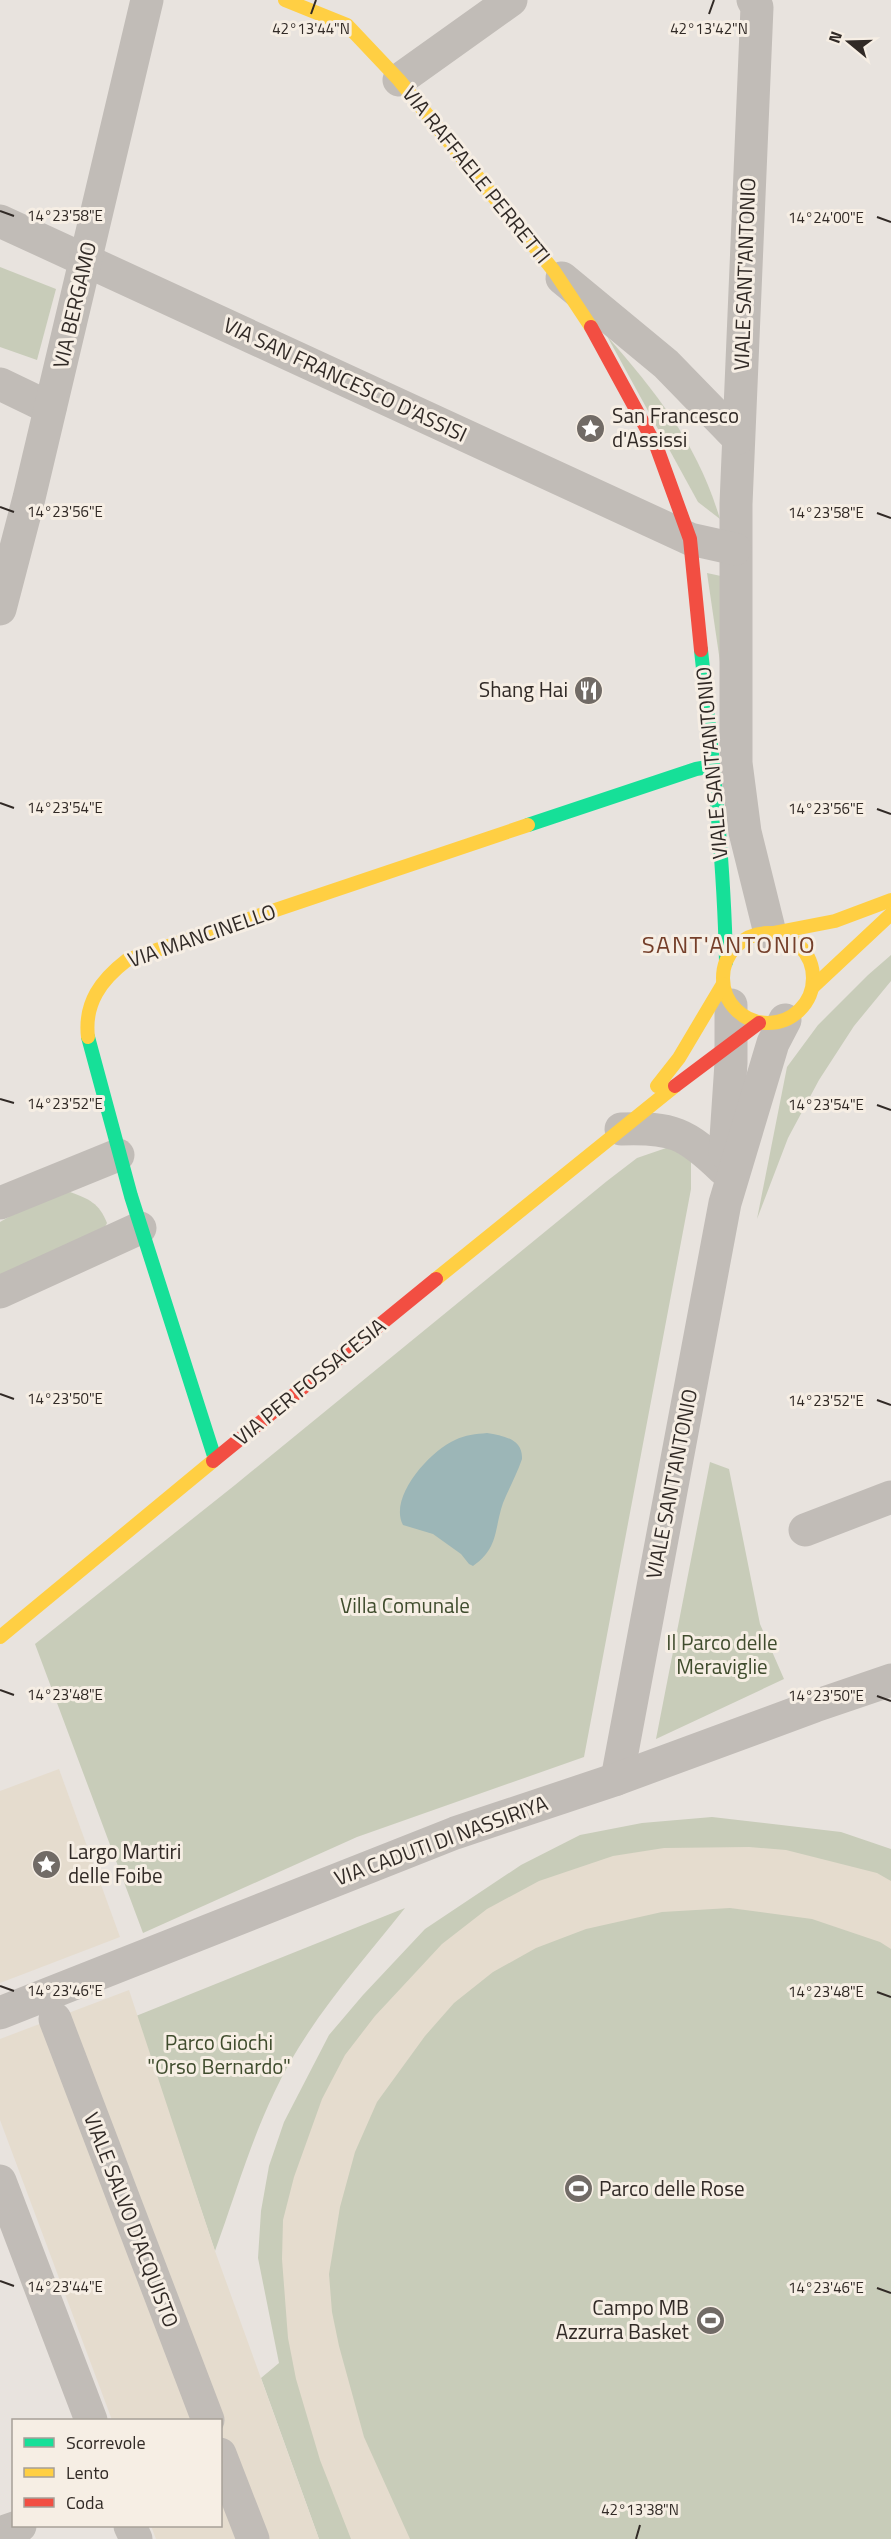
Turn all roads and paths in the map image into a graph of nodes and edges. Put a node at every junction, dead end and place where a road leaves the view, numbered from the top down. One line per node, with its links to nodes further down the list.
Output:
1 (147, 0): 9 (street, VIA BERGAMO)
2 (285, 0): 5 (street, VIA RAFFAELE PERRETTI)
3 (511, 0): 5 (street, VIA RAFFAELE PERRETTI)
4 (753, 0): 10 (street, VIALE SANT'ANTONIO)
5 (399, 80): 7 (street, VIA RAFFAELE PERRETTI)
6 (0, 220): 12 (street, VIA SAN FRANCESCO D'ASSISI)
7 (554, 271): 10 (street, VIA RAFFAELE PERRETTI); 12 (street, VIA RAFFAELE PERRETTI)
8 (0, 384): 9 (street)
9 (50, 408): 11 (street, VIA BERGAMO)
10 (738, 438): 13 (street, VIALE SANT'ANTONIO)
11 (15, 505): 14 (street, VIA BERGAMO)
12 (690, 538): 13 (street); 15 (street, VIALE SANT'ANTONIO)
13 (735, 549): 18 (street, VIALE SANT'ANTONIO)
14 (0, 609)
15 (713, 766): 19 (street, VIALE SANT'ANTONIO); 25 (street, VIA MANCINELLO)
16 (891, 900): 18 (street)
17 (891, 914): 20 (street)
18 (772, 933): 19 (street); 20 (street)
19 (726, 962): 21 (street)
20 (813, 987): 22 (street)
21 (727, 994): 22 (street); 23 (street, VIALE SANT'ANTONIO); 24 (street, VIA PER FOSSACESIA)
22 (772, 1022): 23 (street, VIA PER FOSSACESIA); 26 (street, VIALE SANT'ANTONIO)
23 (731, 1045): 24 (street, VIA PER FOSSACESIA); 26 (street, VIALE SANT'ANTONIO)
24 (621, 1129): 26 (street); 30 (street, VIA PER FOSSACESIA)
25 (118, 1155): 27 (street); 28 (street, VIA MANCINELLO)
26 (725, 1180): 35 (street, VIALE SANT'ANTONIO)
27 (0, 1203)
28 (140, 1228): 29 (street); 30 (street, VIA MANCINELLO)
29 (0, 1292)
30 (215, 1459): 33 (street, VIA PER FOSSACESIA)
31 (891, 1497): 32 (street)
32 (805, 1530)
33 (0, 1637)
34 (890, 1684): 35 (street, VIA CADUTI DI NASSIRIYA)
35 (617, 1779): 36 (street, VIA CADUTI DI NASSIRIYA)
36 (0, 2013)
37 (55, 2019): 40 (street, VIALE SALVO D'ACQUISTO)
38 (0, 2181): 39 (street)
39 (90, 2419)
40 (207, 2419)
41 (222, 2459): 44 (street)
42 (17, 2527): 43 (street)
43 (0, 2533)
44 (253, 2539)

